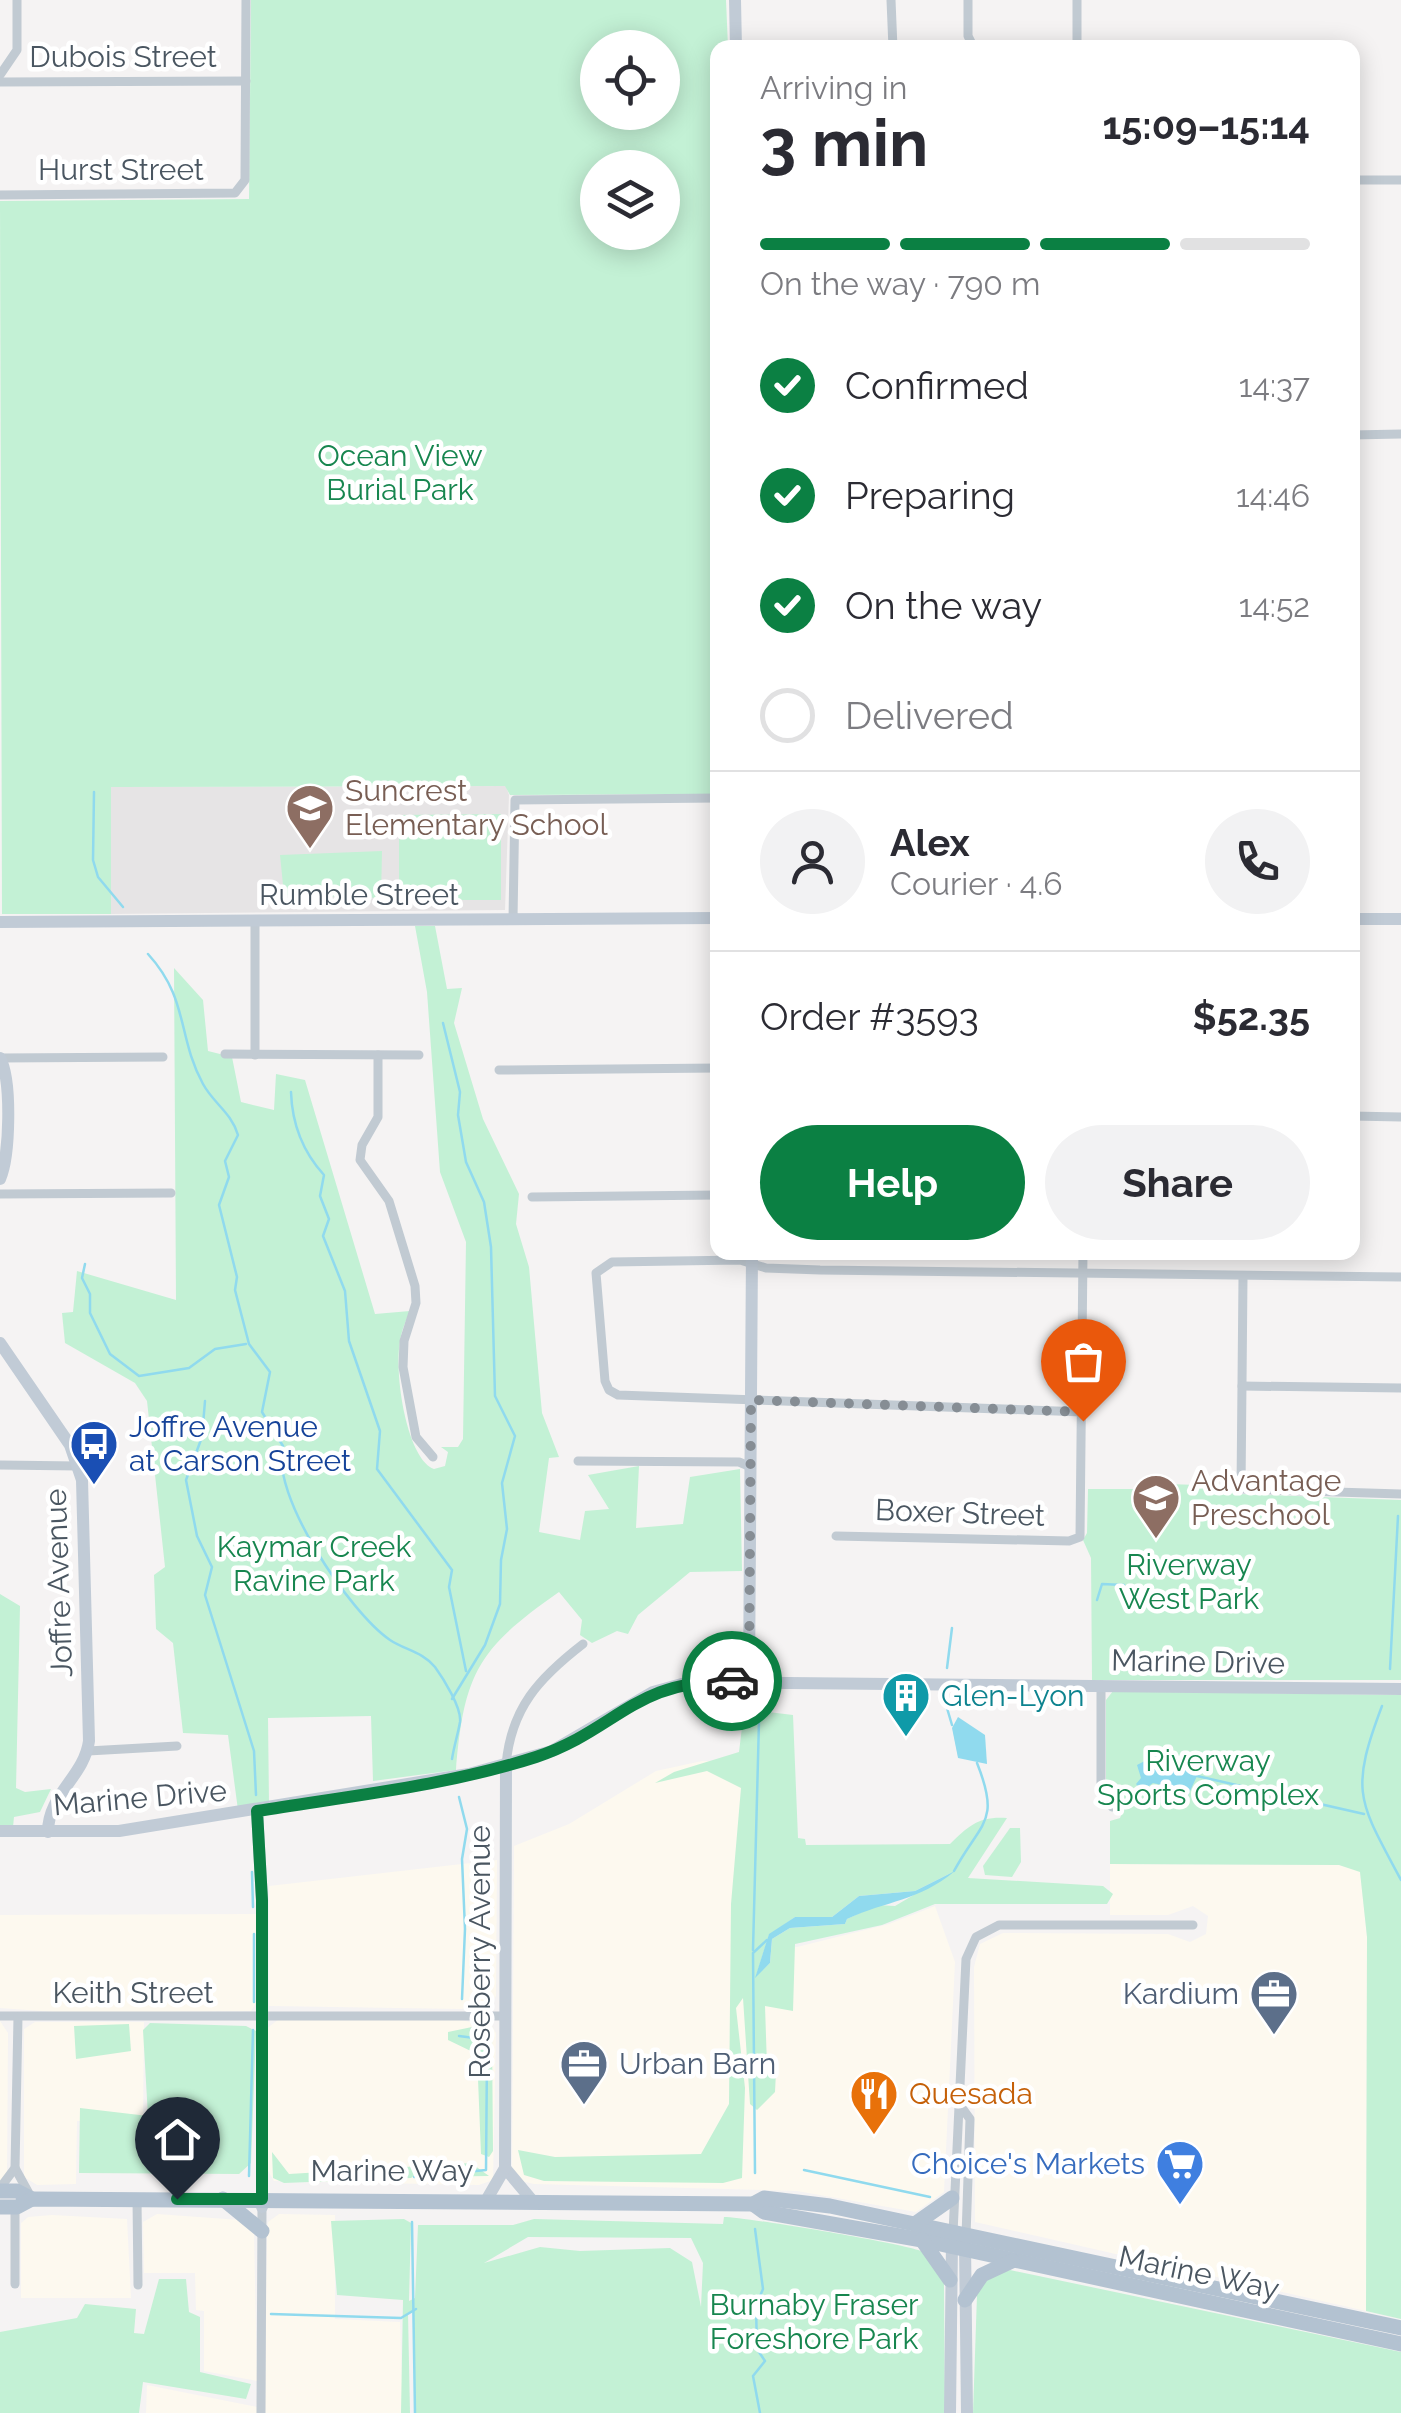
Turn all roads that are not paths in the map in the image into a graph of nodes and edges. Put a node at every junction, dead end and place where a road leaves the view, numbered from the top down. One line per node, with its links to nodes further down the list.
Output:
1 (16, 0): 11 (street)
2 (246, 0): 12 (street)
3 (736, 0): 7 (street)
4 (891, 0): 8 (street)
5 (968, 0): 9 (street)
6 (1076, 0): 10 (street)
7 (736, 40)
8 (894, 40)
9 (970, 40)
10 (1077, 40)
11 (0, 79): 12 (street, Dubois Street)
12 (246, 82): 15 (street, Hurst Street)
13 (1360, 180): 14 (street)
14 (1401, 180)
15 (0, 195)
16 (1360, 434): 17 (street)
17 (1401, 434)
18 (710, 798): 20 (street)
19 (710, 918): 20 (street, Rumble Street)
20 (513, 919): 23 (street, Rumble Street)
21 (1360, 919): 22 (street)
22 (1401, 919)
23 (254, 920): 24 (street, Rumble Street); 26 (street)
24 (0, 922)
25 (225, 1054): 26 (street)
26 (255, 1054): 27 (street)
27 (378, 1055): 28 (street); 52 (street)
28 (419, 1055)
29 (163, 1057): 30 (street)
30 (0, 1058): 35 (street)
31 (710, 1068): 32 (street)
32 (499, 1070)
33 (1360, 1116): 34 (street)
34 (1401, 1117)
35 (0, 1179)
36 (171, 1193): 37 (street)
37 (0, 1194)
38 (710, 1195): 39 (street)
39 (532, 1197)
40 (710, 1259): 50 (street)
41 (752, 1260): 50 (street)
42 (763, 1260): 44 (street)
43 (1083, 1260): 44 (street)
44 (1083, 1274): 45 (street); 51 (street)
45 (1243, 1276): 46 (street); 48 (street)
46 (1401, 1277)
47 (0, 1342): 55 (street, Joffre Avenue)
48 (1242, 1386): 49 (street); 57 (street)
49 (1401, 1388)
50 (751, 1400): 51 (street); 56 (street)
51 (1083, 1412): 58 (street, Boxer Street)
52 (433, 1457)
53 (578, 1461): 56 (street)
54 (0, 1465): 55 (street)
55 (78, 1466): 64 (street, Joffre Avenue)
56 (750, 1468): 60 (street)
57 (1401, 1494)
58 (836, 1536)
59 (583, 1644): 65 (street, Roseberry Avenue)
60 (749, 1681): 61 (street, Marine Drive); 65 (street, Marine Drive)
61 (1101, 1685): 62 (street, Marine Drive); 66 (street)
62 (1401, 1689)
63 (177, 1746): 64 (street)
64 (88, 1752): 69 (street)
65 (506, 1766): 67 (street, Marine Drive); 73 (street, Roseberry Avenue)
66 (1112, 1807)
67 (257, 1811): 69 (street, Marine Drive); 72 (street)
68 (0, 1831): 69 (street, Marine Drive)
69 (48, 1832)
70 (1193, 1925): 75 (street)
71 (0, 2016): 74 (street, Keith Street)
72 (261, 2016): 73 (street, Keith Street); 74 (street, Keith Street); 85 (street)
73 (505, 2016): 77 (street, Roseberry Avenue)
74 (18, 2017): 76 (street)
75 (962, 2108): 79 (street); 91 (street)
76 (15, 2168): 78 (street); 80 (street)
77 (505, 2168): 83 (street); 84 (street)
78 (0, 2190): 80 (main road, Marine Way)
79 (952, 2198): 88 (main road); 91 (street)
80 (32, 2199): 81 (main road, Marine Way); 87 (main road, Marine Way)
81 (137, 2199): 82 (main road, Marine Way); 95 (street)
82 (223, 2199): 85 (main road, Marine Way); 89 (main road)
83 (487, 2199): 84 (main road, Marine Way); 85 (main road, Marine Way)
84 (531, 2200): 86 (main road, Marine Way)
85 (262, 2203): 89 (street)
86 (753, 2204): 88 (main road, Marine Way); 90 (main road, Marine Way)
87 (7, 2207): 94 (street)
88 (915, 2224): 91 (main road, Marine Way)
89 (262, 2231): 99 (street)
90 (922, 2240): 91 (main road, Marine Way); 93 (main road)
91 (959, 2241): 92 (main road, Marine Way); 93 (street); 96 (street); 97 (main road, Marine Way)
92 (1012, 2260): 96 (main road); 98 (main road, Marine Way)
93 (950, 2280): 100 (street)
94 (15, 2284)
95 (138, 2285)
96 (965, 2300): 101 (street)
97 (1401, 2328)
98 (1401, 2344)
99 (261, 2413)
100 (950, 2413)
101 (967, 2413)

